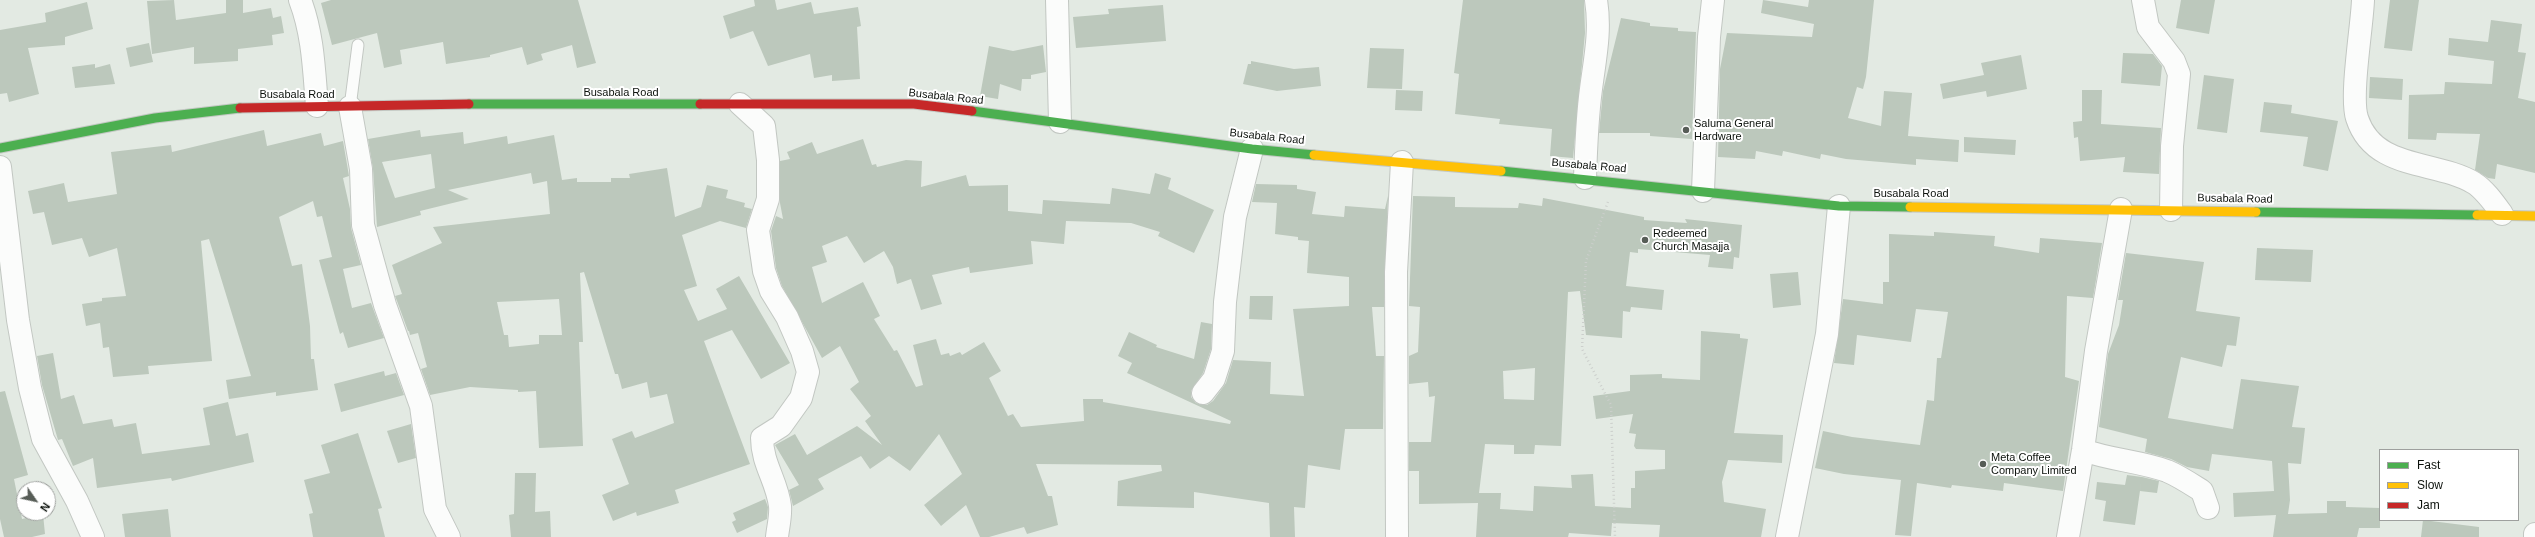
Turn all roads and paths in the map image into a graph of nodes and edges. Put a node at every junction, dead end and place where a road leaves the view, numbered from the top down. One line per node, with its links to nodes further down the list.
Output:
1 (300, 0): 9 (street)
2 (1057, 0): 11 (street)
3 (1596, 0): 16 (street)
4 (1713, 0): 18 (street)
5 (2143, 0): 21 (street)
6 (2363, 0): 22 (street)
7 (358, 45): 10 (lane)
8 (740, 104): 10 (street, Busabala Road); 11 (street, Busabala Road); 29 (street)
9 (317, 106): 10 (street, Busabala Road); 12 (street, Busabala Road)
10 (350, 107): 28 (street)
11 (1060, 122): 13 (street, Busabala Road)
12 (0, 148)
13 (1252, 149): 14 (street, Busabala Road); 24 (street)
14 (1402, 162): 16 (street, Busabala Road); 30 (street)
15 (0, 167): 27 (street)
16 (1585, 178): 17 (street, Busabala Road)
17 (1615, 180): 18 (street, Busabala Road); 31 (path)
18 (1703, 191): 19 (street, Busabala Road)
19 (1839, 206): 20 (street, Busabala Road); 32 (street)
20 (2122, 209): 21 (street, Busabala Road); 25 (street)
21 (2171, 210): 22 (street, Busabala Road)
22 (2502, 214): 23 (street, Busabala Road)
23 (2535, 216)
24 (1202, 393)
25 (2083, 450): 26 (street); 33 (street)
26 (2208, 508)
27 (93, 537)
28 (449, 537)
29 (777, 537)
30 (1397, 537)
31 (1615, 537)
32 (1787, 537)
33 (2068, 537)

